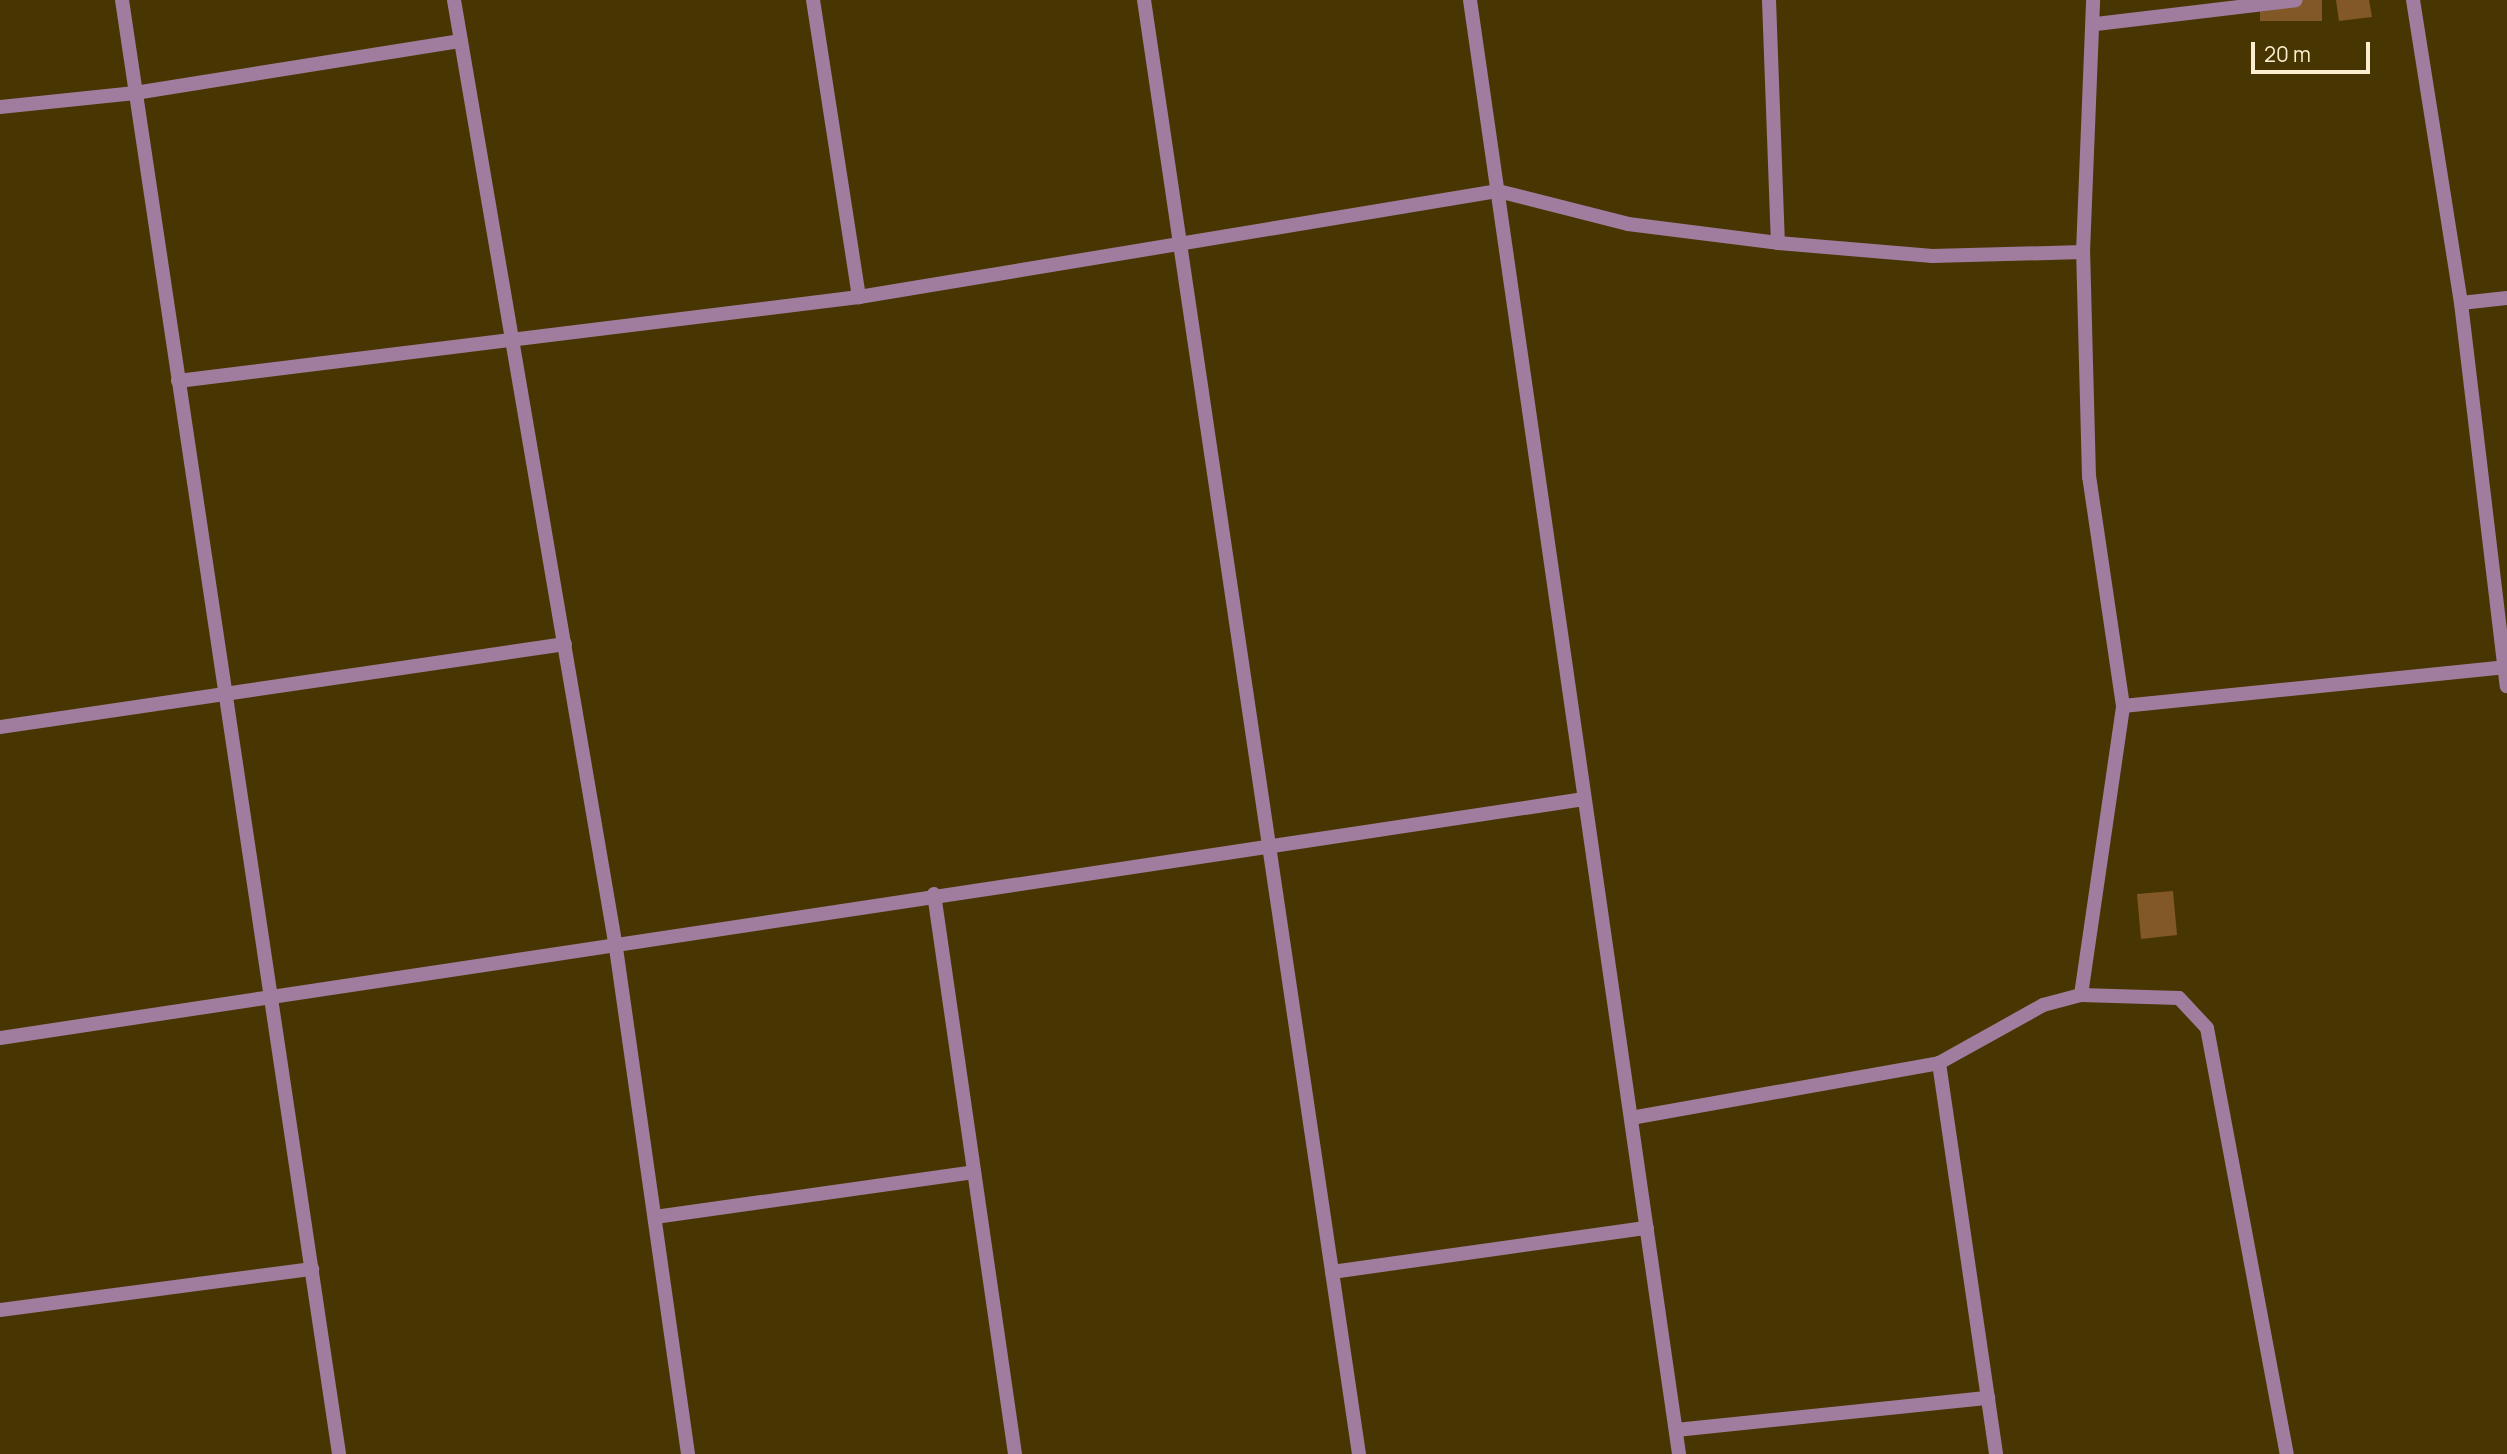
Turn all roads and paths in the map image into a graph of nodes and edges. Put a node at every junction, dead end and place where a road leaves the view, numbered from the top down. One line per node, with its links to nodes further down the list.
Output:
1 (122, 0): 12 (street)
2 (454, 0): 11 (street)
3 (813, 0): 18 (street)
4 (1143, 0): 16 (street)
5 (1470, 0): 14 (street)
6 (1769, 0): 15 (street)
7 (2093, 0): 10 (street)
8 (2296, 0): 10 (street)
9 (2413, 0): 20 (street)
10 (2096, 24): 17 (street)
11 (461, 41): 12 (street); 21 (street)
12 (135, 93): 13 (street); 22 (street)
13 (0, 107)
14 (1498, 191): 15 (street); 16 (street); 29 (street)
15 (1778, 243): 17 (street)
16 (1180, 247): 18 (street); 30 (street)
17 (2083, 252): 27 (street)
18 (859, 297): 21 (street)
19 (2507, 298): 20 (street)
20 (2461, 303): 24 (street)
21 (517, 341): 22 (street); 23 (street)
22 (178, 381): 26 (street)
23 (565, 644): 26 (street); 32 (street)
24 (2506, 668): 25 (street); 27 (street)
25 (2507, 686)
26 (225, 695): 28 (street); 34 (street)
27 (2123, 706): 33 (street)
28 (0, 727)
29 (1584, 799): 30 (street); 37 (street)
30 (1269, 846): 31 (street); 42 (street)
31 (934, 894): 32 (street); 38 (street)
32 (617, 948): 34 (street); 39 (street)
33 (2081, 995): 36 (street); 52 (street)
34 (272, 1002): 35 (street); 41 (street)
35 (0, 1038)
36 (1939, 1063): 37 (street); 44 (street)
37 (1631, 1118): 40 (street)
38 (974, 1172): 39 (street); 48 (street)
39 (655, 1217): 47 (street)
40 (1647, 1228): 42 (street); 45 (street)
41 (312, 1269): 43 (street); 46 (street)
42 (1332, 1272): 49 (street)
43 (0, 1310)
44 (1988, 1398): 45 (street); 51 (street)
45 (1676, 1430): 50 (street)
46 (340, 1454)
47 (688, 1454)
48 (1015, 1454)
49 (1359, 1454)
50 (1679, 1454)
51 (1996, 1454)
52 (2287, 1454)

